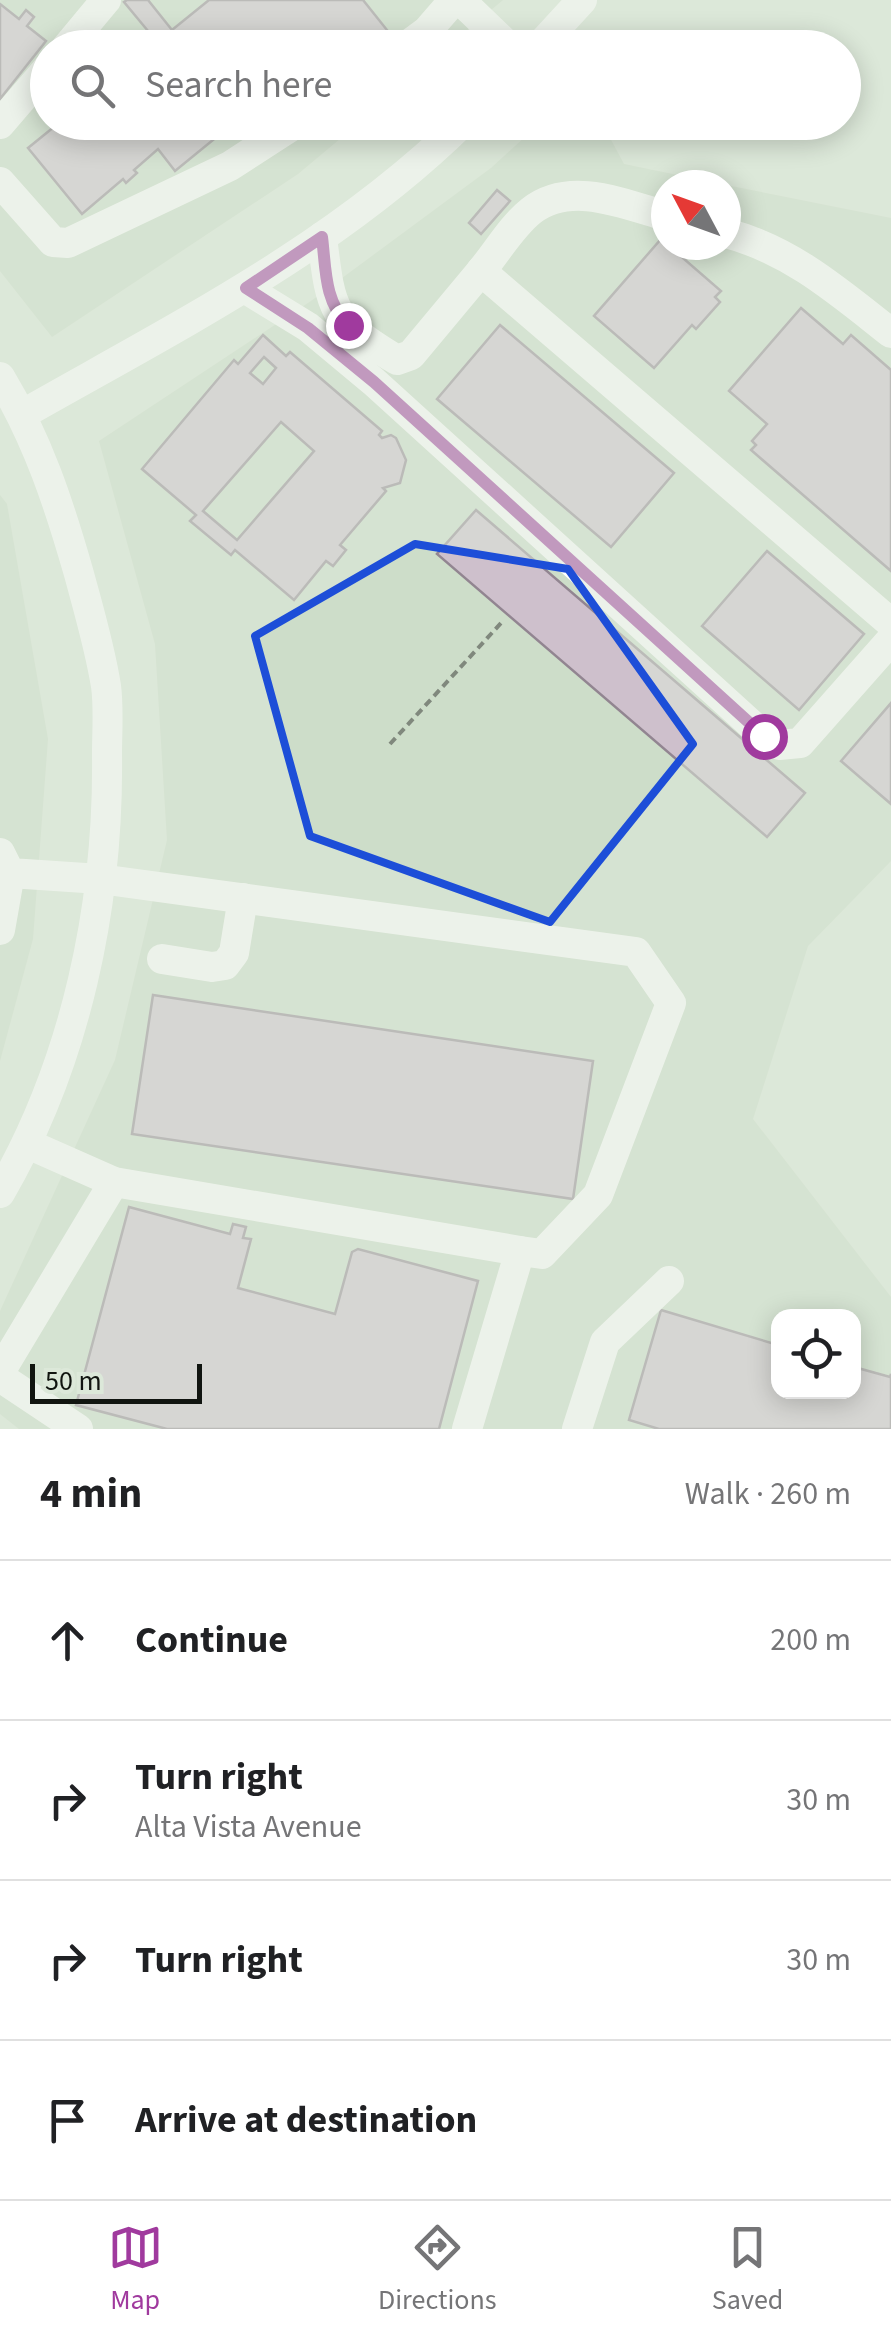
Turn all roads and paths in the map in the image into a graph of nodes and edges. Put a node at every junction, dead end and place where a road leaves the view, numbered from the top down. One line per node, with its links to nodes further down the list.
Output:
1 (105, 0): 4 (street)
2 (457, 0): 5 (street); 6 (street)
3 (582, 0): 7 (street)
4 (81, 30)
5 (428, 30)
6 (490, 30)
7 (554, 30)
8 (30, 89): 9 (street)
9 (0, 124)
10 (270, 140): 12 (street)
11 (442, 140): 14 (street)
12 (0, 182)
13 (651, 212): 16 (street)
14 (322, 237): 16 (street); 17 (street)
15 (741, 239): 18 (street)
16 (481, 271): 21 (street)
17 (246, 288): 19 (street); 22 (street)
18 (891, 333)
19 (10, 402): 25 (street)
20 (502, 622): 23 (path)
21 (891, 622)
22 (891, 640)
23 (390, 744)
24 (5, 863): 25 (street); 27 (street)
25 (100, 879): 26 (street); 29 (street)
26 (243, 898): 28 (street); 32 (street)
27 (0, 930)
28 (162, 959)
29 (28, 1144): 30 (street); 31 (street)
30 (114, 1182): 32 (street); 34 (street)
31 (0, 1193)
32 (520, 1251): 36 (street)
33 (669, 1281): 37 (street)
34 (0, 1375): 35 (street)
35 (78, 1429)
36 (467, 1429)
37 (577, 1429)

